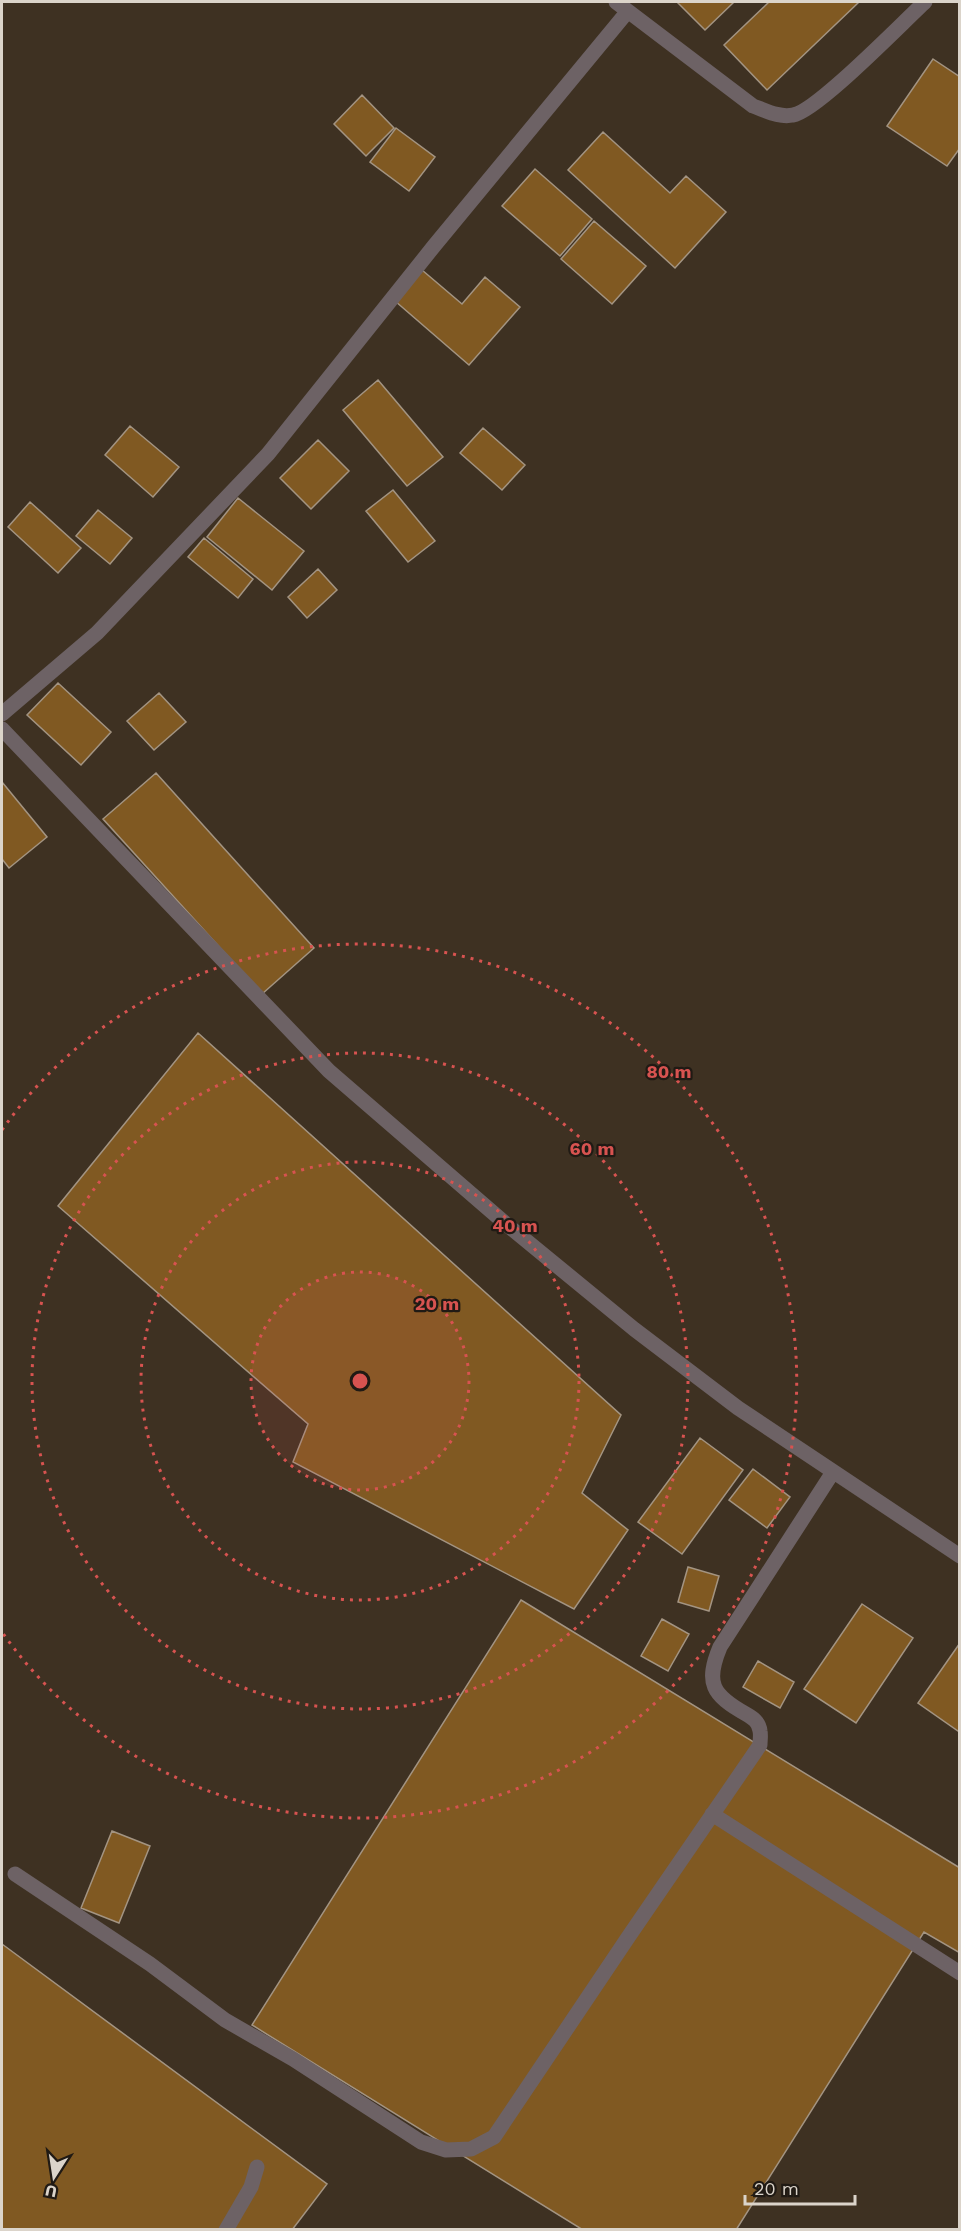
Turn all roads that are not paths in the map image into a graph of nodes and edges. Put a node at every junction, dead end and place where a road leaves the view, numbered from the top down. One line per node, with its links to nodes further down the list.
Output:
1 (925, 2): 2 (street)
2 (622, 6): 3 (street)
3 (2, 714)
4 (2, 729): 5 (street)
5 (833, 1472): 6 (street); 7 (street)
6 (960, 1556)
7 (712, 1814): 8 (street); 9 (street)
8 (15, 1874)
9 (960, 1973)
10 (257, 2167): 11 (street)
11 (226, 2229)

